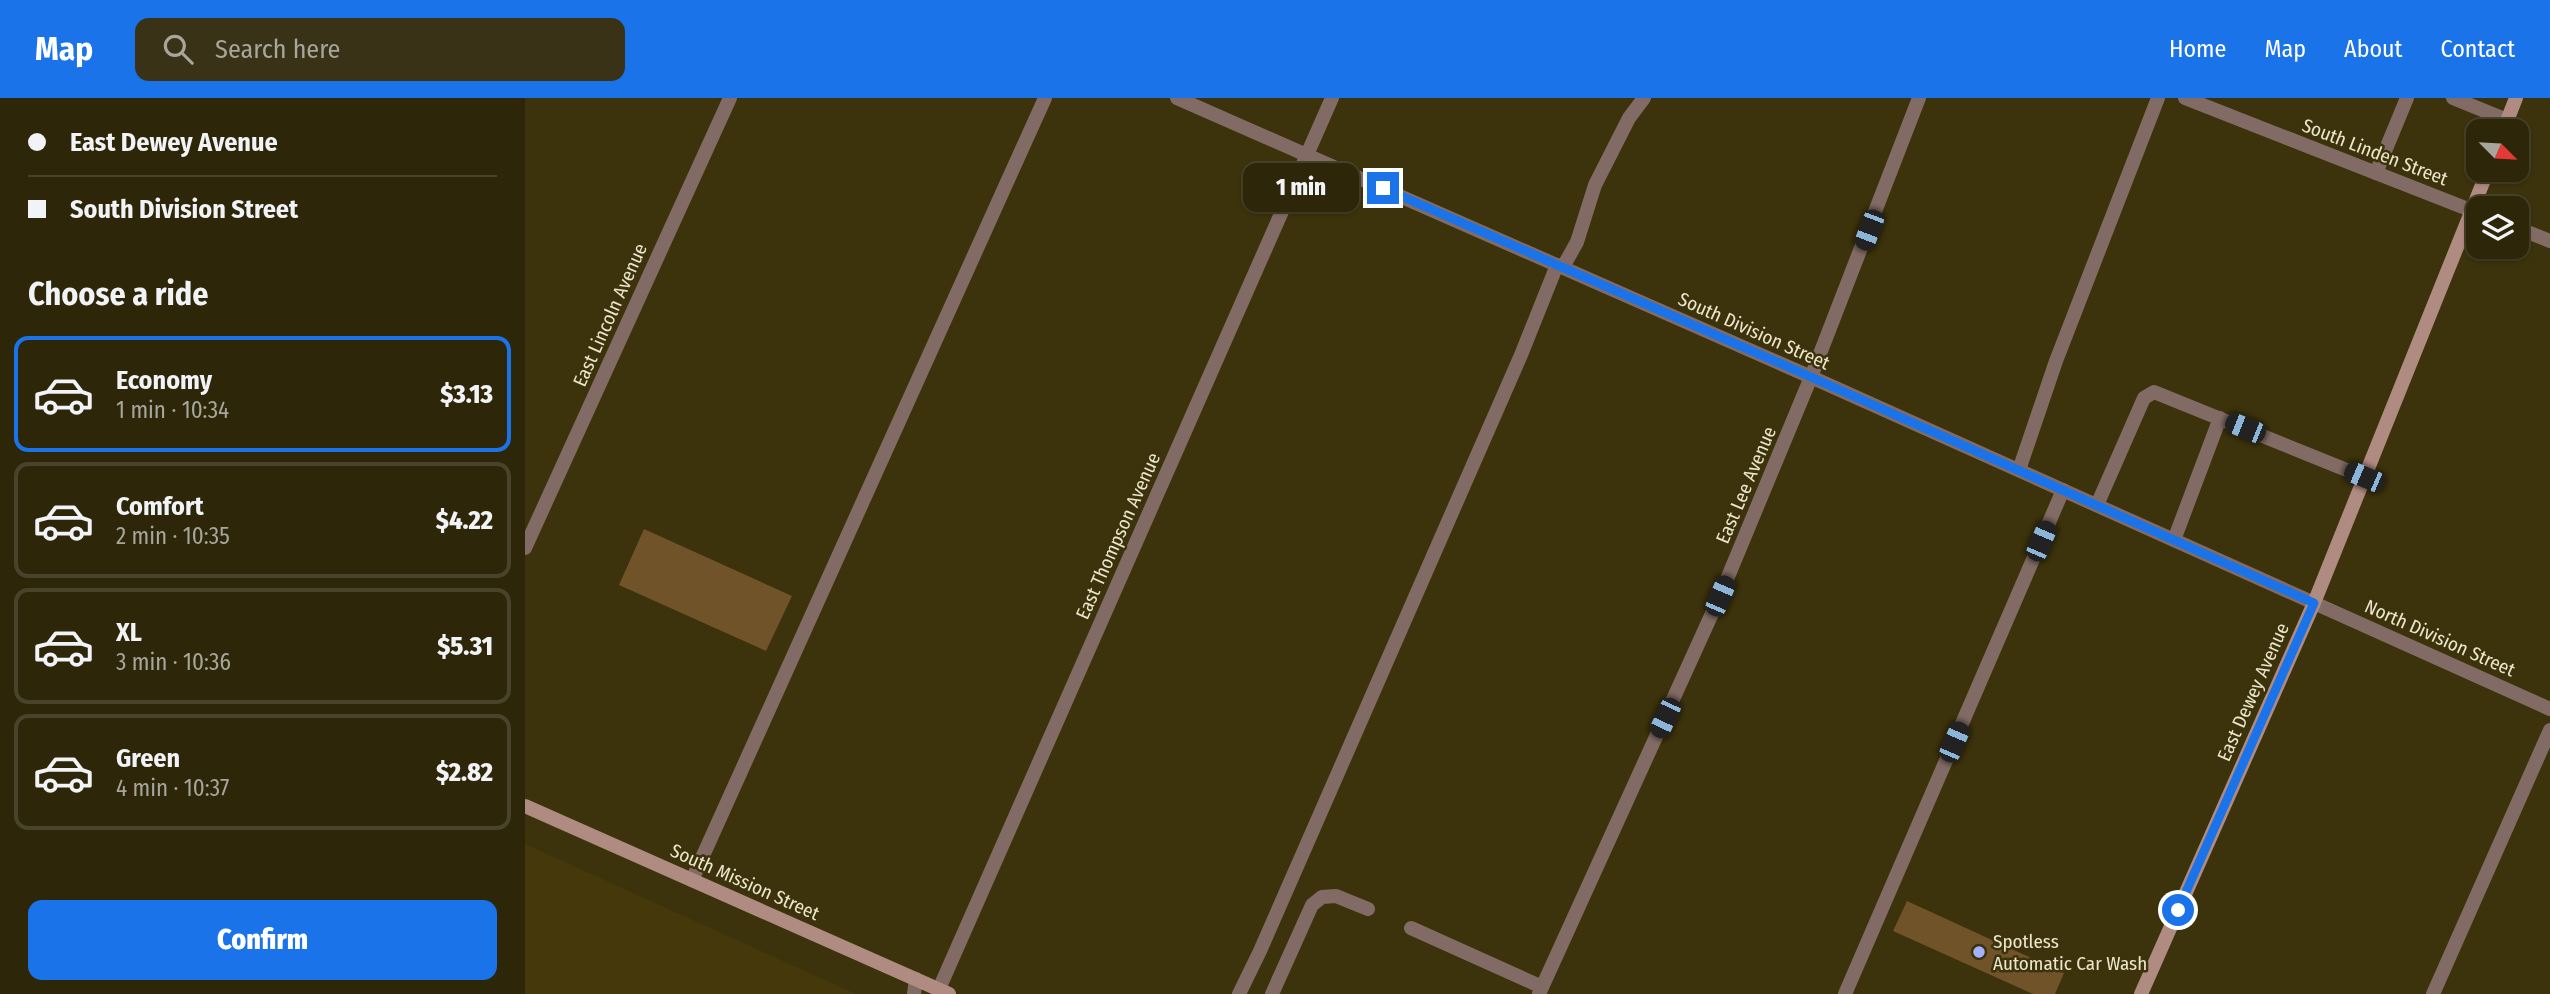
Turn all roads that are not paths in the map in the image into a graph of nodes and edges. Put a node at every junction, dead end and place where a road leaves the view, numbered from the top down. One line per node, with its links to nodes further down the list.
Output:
1 (730, 98): 28 (street, East Lincoln Avenue)
2 (1045, 98): 33 (street)
3 (1177, 98): 14 (street, South Division Street)
4 (1332, 98): 14 (street, East Thompson Avenue)
5 (1644, 98): 20 (street)
6 (1919, 98): 21 (street, East Lee Avenue)
7 (2158, 98): 23 (street)
8 (2185, 98): 15 (street, South Linden Street)
9 (2407, 98): 15 (street)
10 (2453, 98): 12 (street)
11 (2516, 98): 13 (main road)
12 (2492, 119)
13 (2508, 119)
14 (1308, 156): 20 (street, South Division Street); 38 (street, East Thompson Avenue)
15 (2376, 173): 16 (street, South Linden Street)
16 (2466, 208)
17 (2466, 233): 24 (main road, East Dewey Avenue)
18 (2529, 233): 19 (street)
19 (2550, 241)
20 (1560, 266): 21 (street, South Division Street); 39 (street)
21 (1811, 377): 23 (street, South Division Street); 37 (street, East Lee Avenue)
22 (2220, 418): 24 (street); 26 (street); 27 (street)
23 (2019, 470): 25 (street, South Division Street)
24 (2364, 477): 29 (main road, East Dewey Avenue)
25 (2063, 490): 26 (street, South Division Street); 41 (street)
26 (2097, 505): 27 (street, South Division Street)
27 (2174, 540): 29 (street, South Division Street)
28 (525, 548)
29 (2314, 603): 30 (street, North Division Street); 42 (main road, East Dewey Avenue)
30 (2550, 709)
31 (2550, 730): 43 (street)
32 (525, 806): 33 (main road, South Mission Street)
33 (692, 880): 36 (main road, South Mission Street)
34 (1368, 909): 40 (street)
35 (1411, 928): 37 (street)
36 (915, 986): 38 (main road, South Mission Street)
37 (1540, 990)
38 (944, 992)
39 (1239, 994)
40 (1272, 994)
41 (1845, 994)
42 (2141, 994)
43 (2433, 994)

